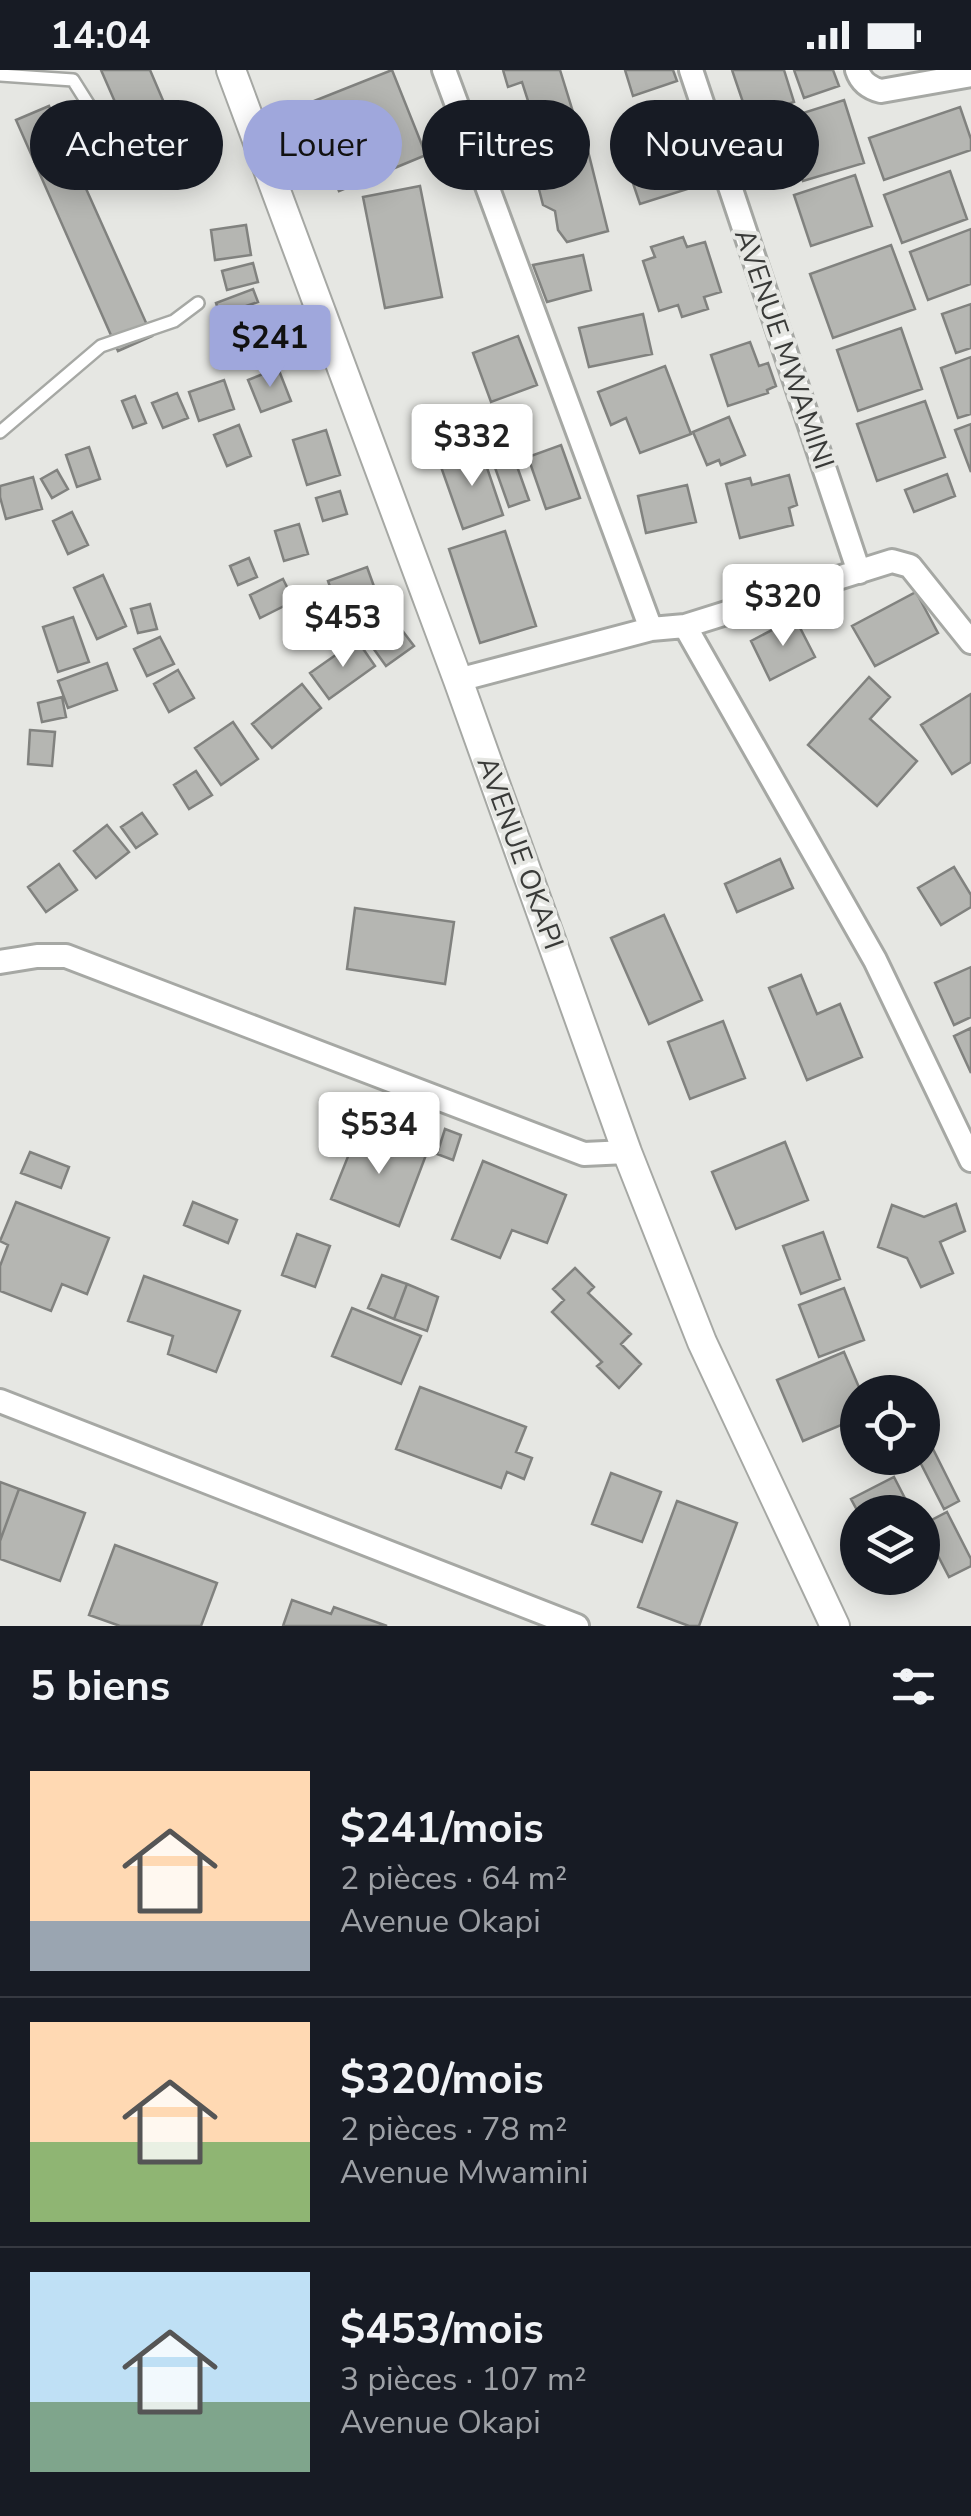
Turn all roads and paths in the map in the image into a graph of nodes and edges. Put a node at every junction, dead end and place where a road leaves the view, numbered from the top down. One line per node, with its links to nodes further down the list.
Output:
1 (231, 70): 14 (street, AVENUE OKAPI)
2 (444, 70): 12 (street)
3 (691, 70): 10 (street, AVENUE MWAMINI)
4 (857, 70): 6 (street)
5 (0, 75): 7 (lane)
6 (971, 76)
7 (86, 100)
8 (198, 303): 9 (lane)
9 (0, 432)
10 (858, 572): 11 (street); 13 (street)
11 (685, 626): 12 (street); 17 (street)
12 (651, 629): 14 (street)
13 (971, 642)
14 (458, 680): 16 (street, AVENUE OKAPI)
15 (0, 962): 16 (street)
16 (627, 1152): 20 (street, AVENUE OKAPI)
17 (971, 1160)
18 (0, 1401): 19 (street)
19 (577, 1626)
20 (835, 1626)

